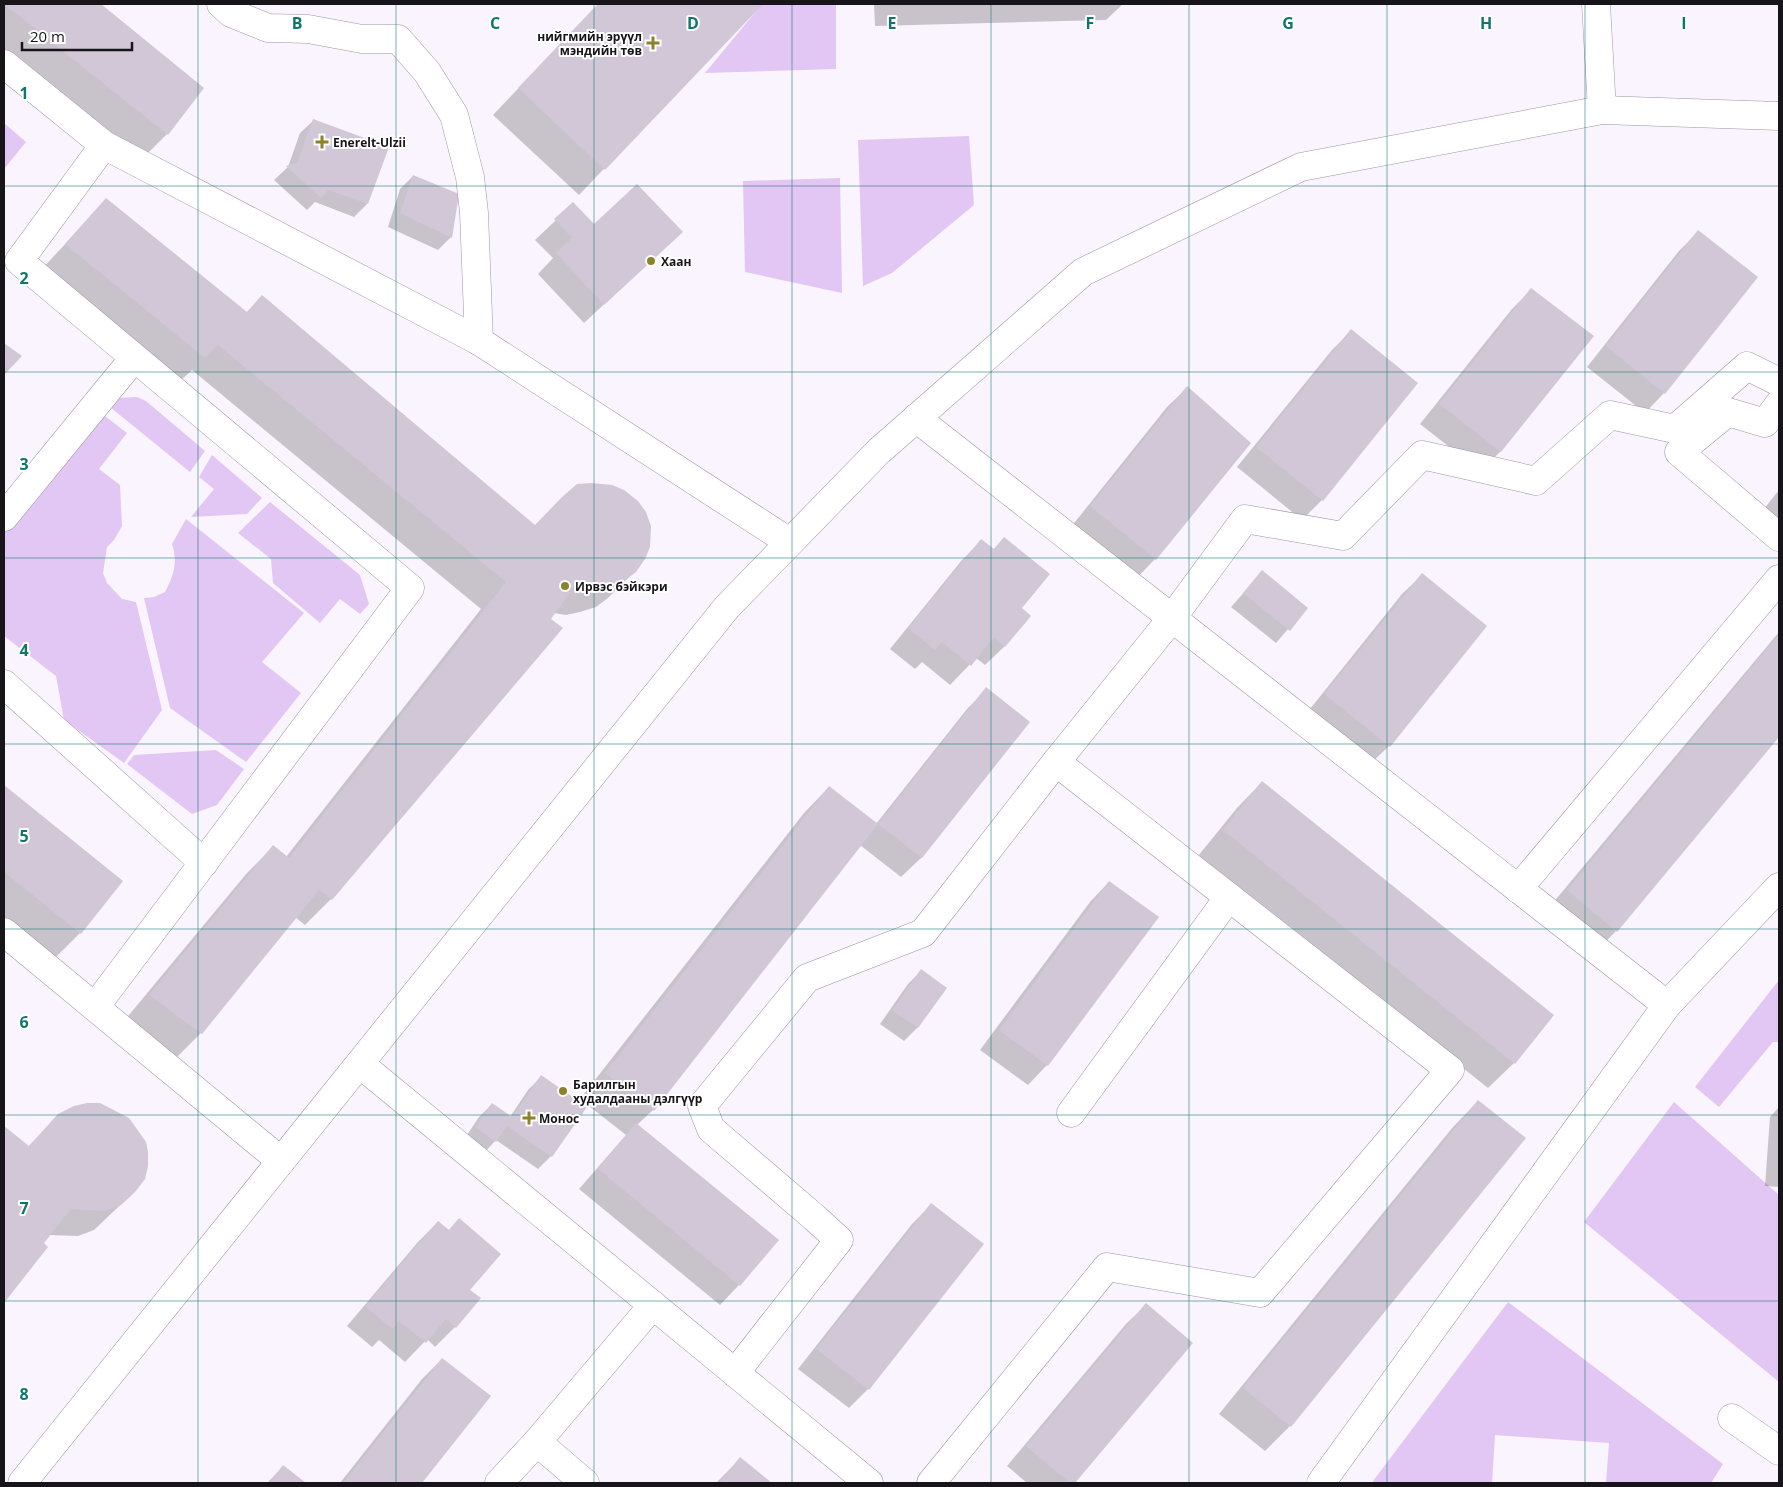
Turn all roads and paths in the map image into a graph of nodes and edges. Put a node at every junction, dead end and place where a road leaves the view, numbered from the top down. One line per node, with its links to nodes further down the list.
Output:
1 (221, 4): 7 (street)
2 (1596, 4): 4 (street)
3 (4, 64): 6 (street)
4 (1602, 110): 5 (street); 11 (street)
5 (1779, 116)
6 (104, 145): 7 (street); 8 (street)
7 (479, 341): 14 (street)
8 (134, 358): 12 (street); 19 (street)
9 (1779, 382): 16 (street)
10 (1779, 404): 13 (street)
11 (916, 418): 14 (street); 16 (street)
12 (4, 518)
13 (1779, 538)
14 (789, 543): 26 (street)
15 (1779, 579): 21 (street)
16 (1172, 618): 18 (street); 21 (street)
17 (4, 684): 19 (street)
18 (1056, 762): 22 (street); 30 (street)
19 (204, 863): 25 (street)
20 (1779, 886): 24 (street)
21 (1518, 889): 24 (street)
22 (1229, 898): 27 (street); 38 (street)
23 (4, 932): 25 (street)
24 (1667, 1005): 39 (street)
25 (95, 1007): 28 (street)
26 (360, 1064): 28 (street); 29 (street)
27 (1071, 1113)
28 (281, 1161): 34 (street)
29 (653, 1305): 30 (street); 32 (street)
30 (735, 1373): 37 (street)
31 (1732, 1418): 33 (street)
32 (537, 1442): 35 (street); 36 (street)
33 (1779, 1451)
34 (22, 1483)
35 (499, 1483)
36 (585, 1483)
37 (869, 1483)
38 (932, 1483)
39 (1320, 1483)

